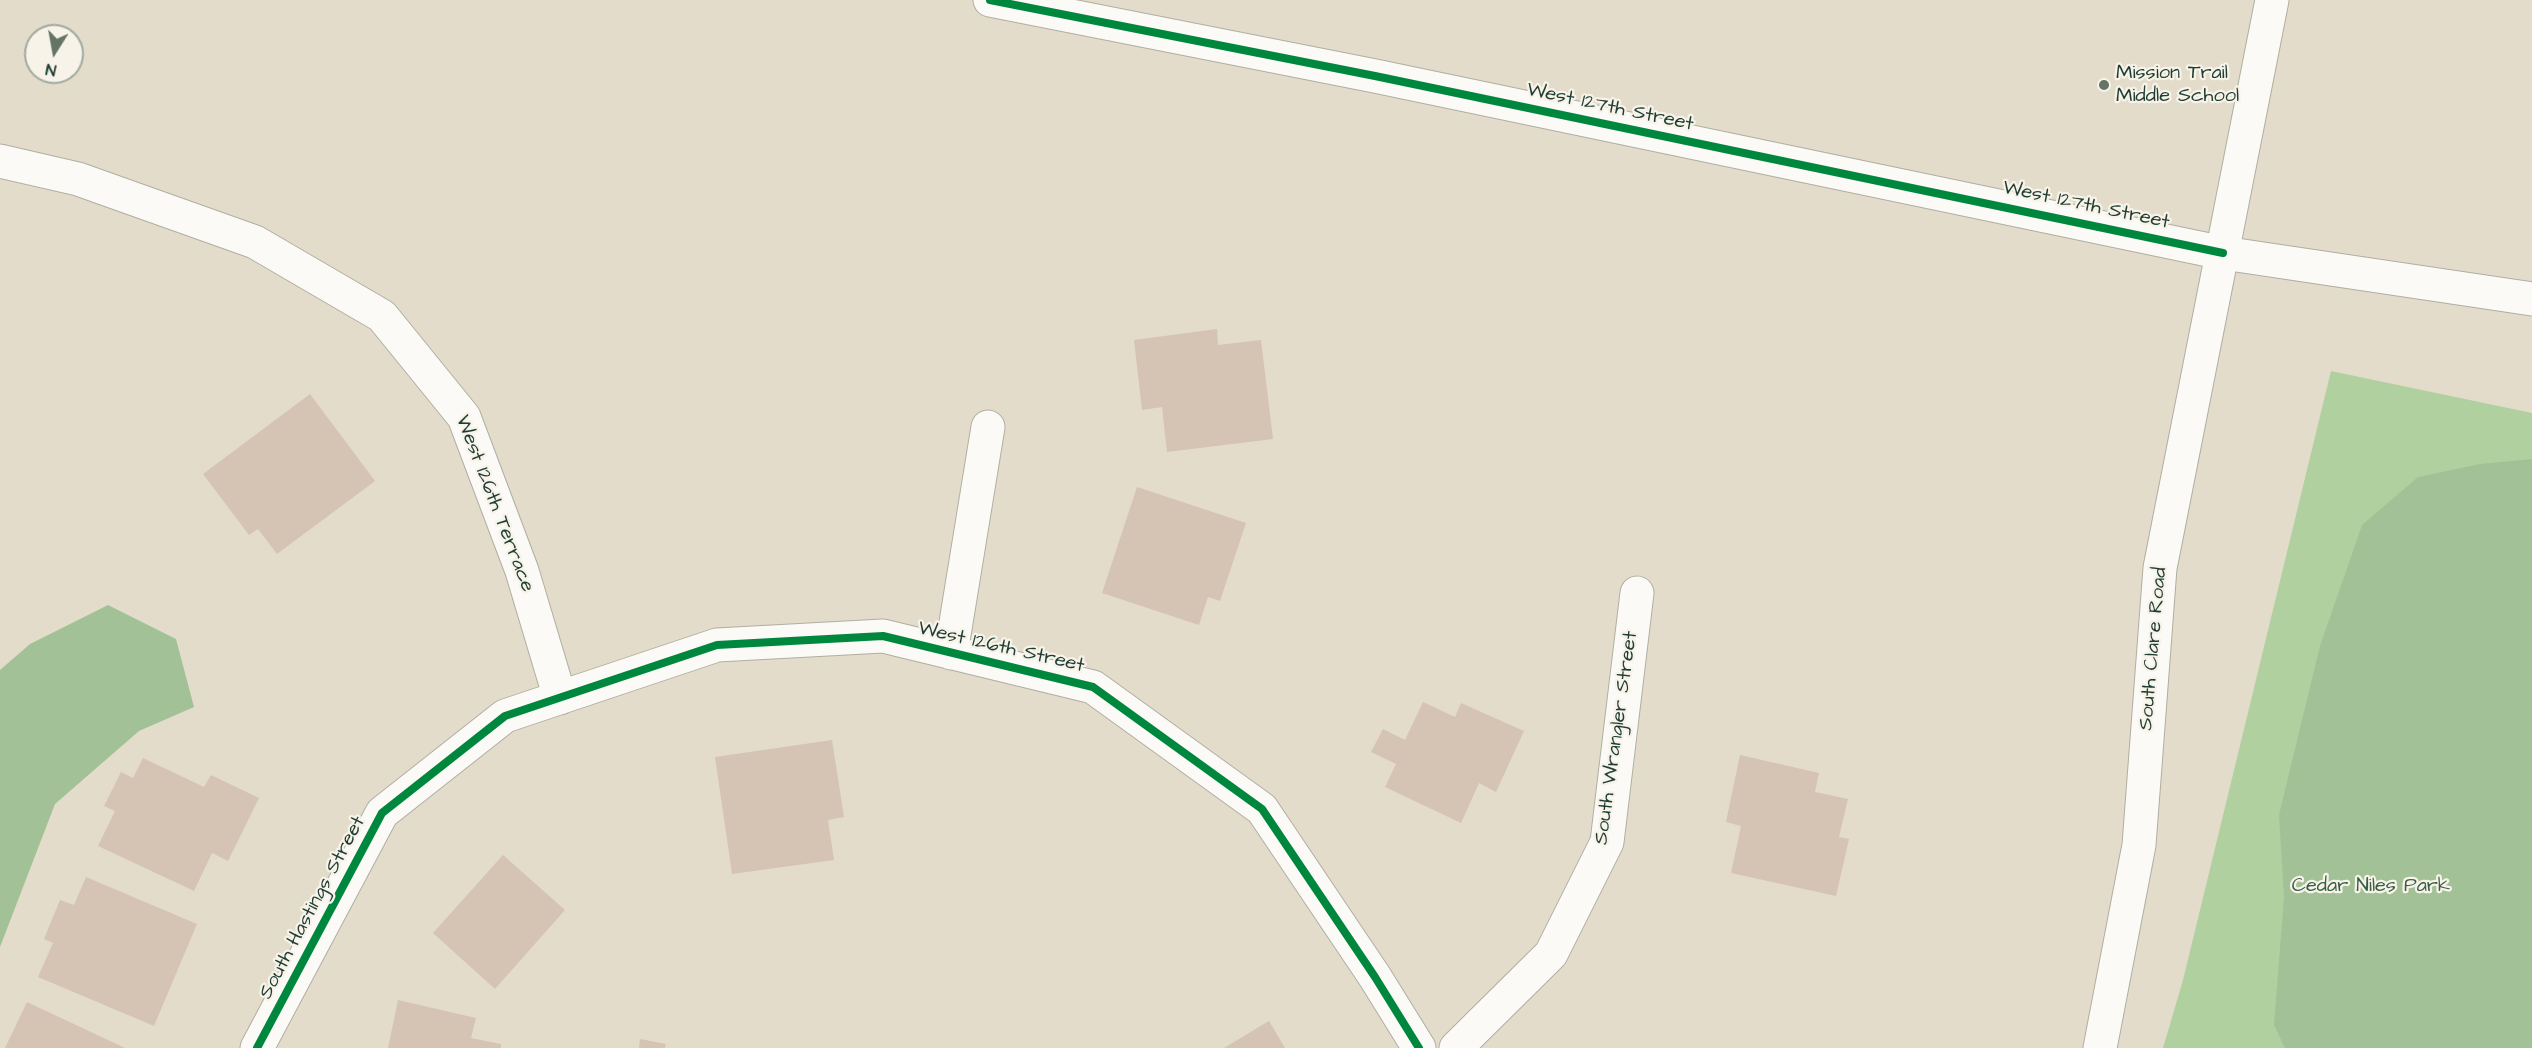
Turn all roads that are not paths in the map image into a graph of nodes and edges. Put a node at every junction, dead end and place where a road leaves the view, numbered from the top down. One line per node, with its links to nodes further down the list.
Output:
1 (990, 0): 4 (street, West 127th Street)
2 (2272, 0): 4 (street, South Clare Road)
3 (0, 161): 9 (street, West 126th Terrace)
4 (2223, 253): 5 (street, West 127th Street); 13 (street, South Clare Road)
5 (2532, 299)
6 (988, 427): 8 (street)
7 (1637, 593): 12 (street, South Wrangler Street)
8 (951, 653): 9 (street, West 126th Street); 11 (street, West 126th Street)
9 (560, 698): 10 (street, South Hastings Street)
10 (258, 1048)
11 (1419, 1048)
12 (1456, 1048)
13 (2100, 1048)

